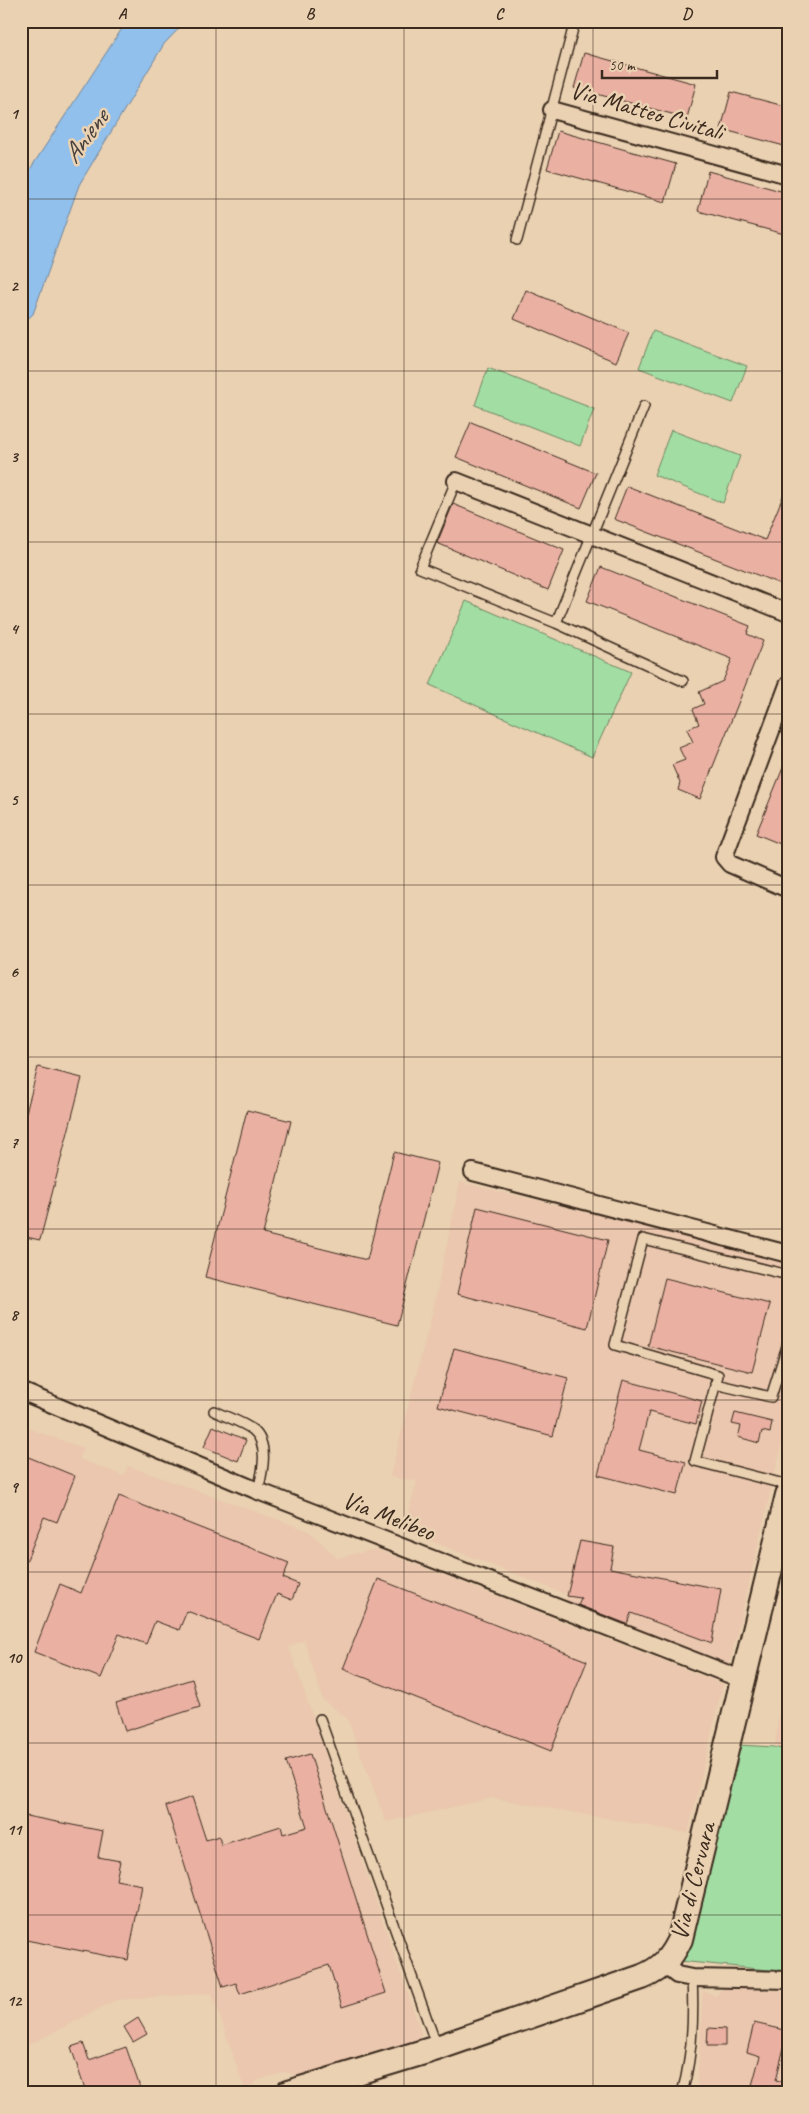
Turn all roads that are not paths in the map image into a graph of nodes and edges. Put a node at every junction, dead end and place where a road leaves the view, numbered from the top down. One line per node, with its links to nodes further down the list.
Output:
1 (575, 21): 2 (lane, Via Matteo Civitali)
2 (552, 110): 3 (street, Via Matteo Civitali); 4 (lane)
3 (788, 175)
4 (517, 240)
5 (644, 406): 7 (lane)
6 (456, 481): 7 (street); 9 (lane)
7 (592, 536): 8 (street); 9 (lane)
8 (788, 613)
9 (556, 623): 10 (lane)
10 (683, 681)
11 (788, 685): 12 (street)
12 (788, 889)
13 (473, 1172): 14 (street)
14 (788, 1254)
15 (788, 1275): 17 (lane)
16 (788, 1344): 17 (lane)
17 (715, 1384): 20 (lane)
18 (21, 1392): 21 (street, Via Melibeo)
19 (214, 1411): 21 (lane)
20 (788, 1485)
21 (258, 1491): 23 (street, Via Melibeo)
22 (788, 1495): 23 (street, Via di Cervara)
23 (741, 1679): 25 (street, Via di Cervara)
24 (320, 1719): 28 (lane)
25 (664, 1965): 26 (street); 28 (street, Via di Cervara)
26 (692, 1978): 27 (street); 30 (lane)
27 (788, 1980)
28 (437, 2048): 29 (street, Via di Cervara)
29 (288, 2093)
30 (682, 2093)

